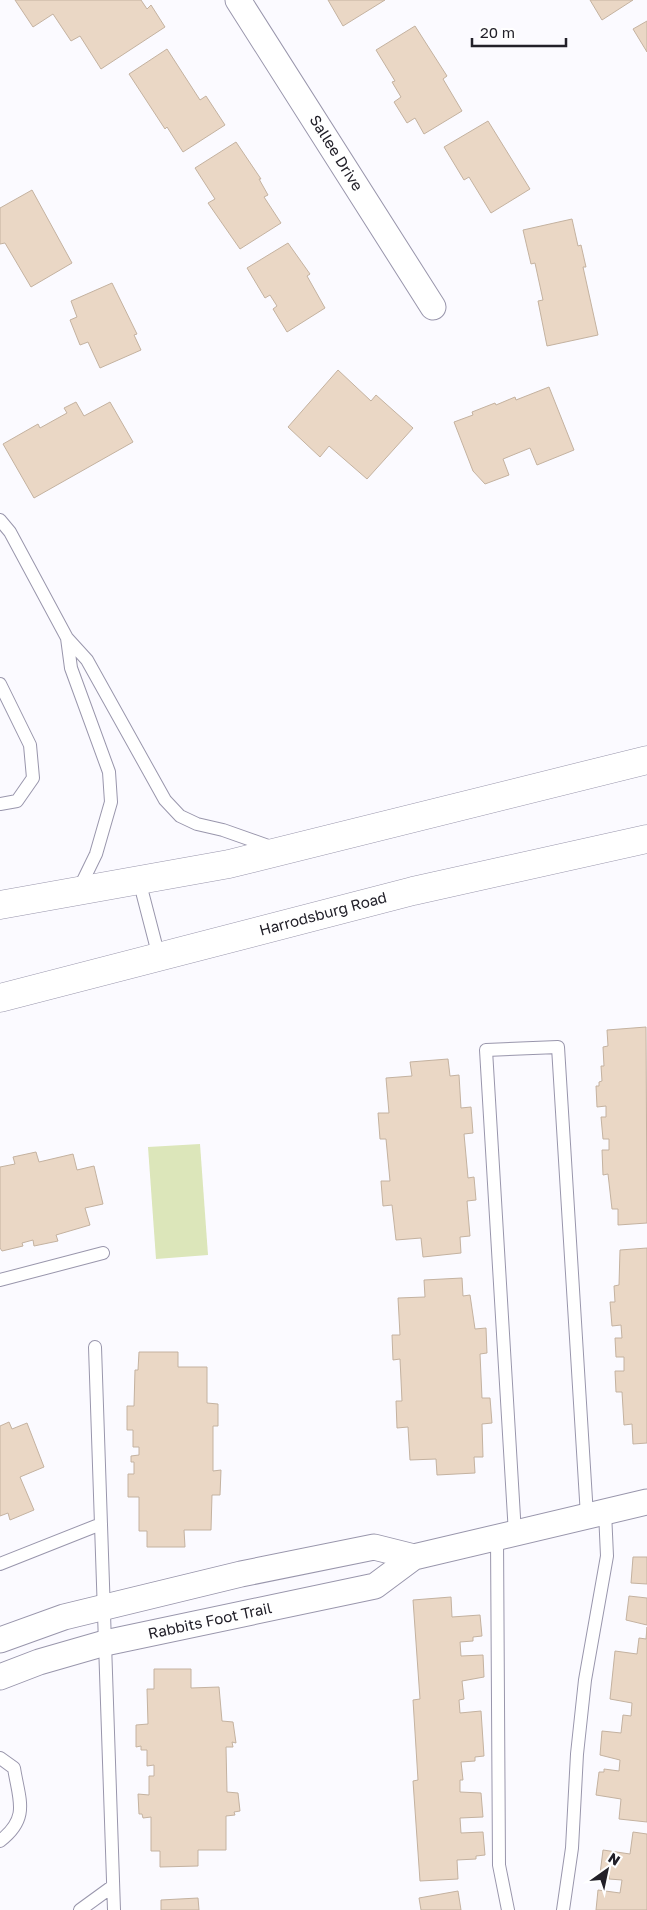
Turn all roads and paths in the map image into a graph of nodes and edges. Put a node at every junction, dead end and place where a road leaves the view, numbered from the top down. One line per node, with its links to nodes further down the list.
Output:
1 (238, 0): 2 (street, Sallee Drive)
2 (433, 307)
3 (0, 520): 4 (lane)
4 (67, 638): 9 (lane); 11 (lane)
5 (0, 684): 7 (lane)
6 (647, 760): 9 (main road)
7 (0, 804)
8 (647, 839): 13 (main road, Harrodsburg Road)
9 (281, 850): 10 (main road)
10 (139, 880): 11 (main road); 13 (lane)
11 (78, 891): 12 (main road)
12 (0, 905)
13 (159, 957): 14 (main road, Harrodsburg Road)
14 (0, 998)
15 (102, 1253): 16 (lane)
16 (0, 1280)
17 (96, 1347): 20 (lane)
18 (647, 1502): 19 (street, Rabbits Foot Trail)
19 (596, 1514): 21 (street, Rabbits Foot Trail); 21 (lane); 34 (lane)
20 (101, 1524): 23 (lane); 24 (lane)
21 (506, 1536): 22 (street, Rabbits Foot Trail); 33 (lane)
22 (414, 1557): 24 (street, Rabbits Foot Trail); 26 (street, Rabbits Foot Trail)
23 (0, 1564)
24 (104, 1608): 25 (street, Rabbits Foot Trail); 26 (lane)
25 (0, 1640)
26 (105, 1643): 27 (street, Rabbits Foot Trail); 30 (lane)
27 (0, 1677)
28 (0, 1758): 29 (lane)
29 (0, 1841)
30 (113, 1886): 31 (lane); 32 (lane)
31 (80, 1910)
32 (114, 1910)
33 (508, 1910)
34 (563, 1910)

